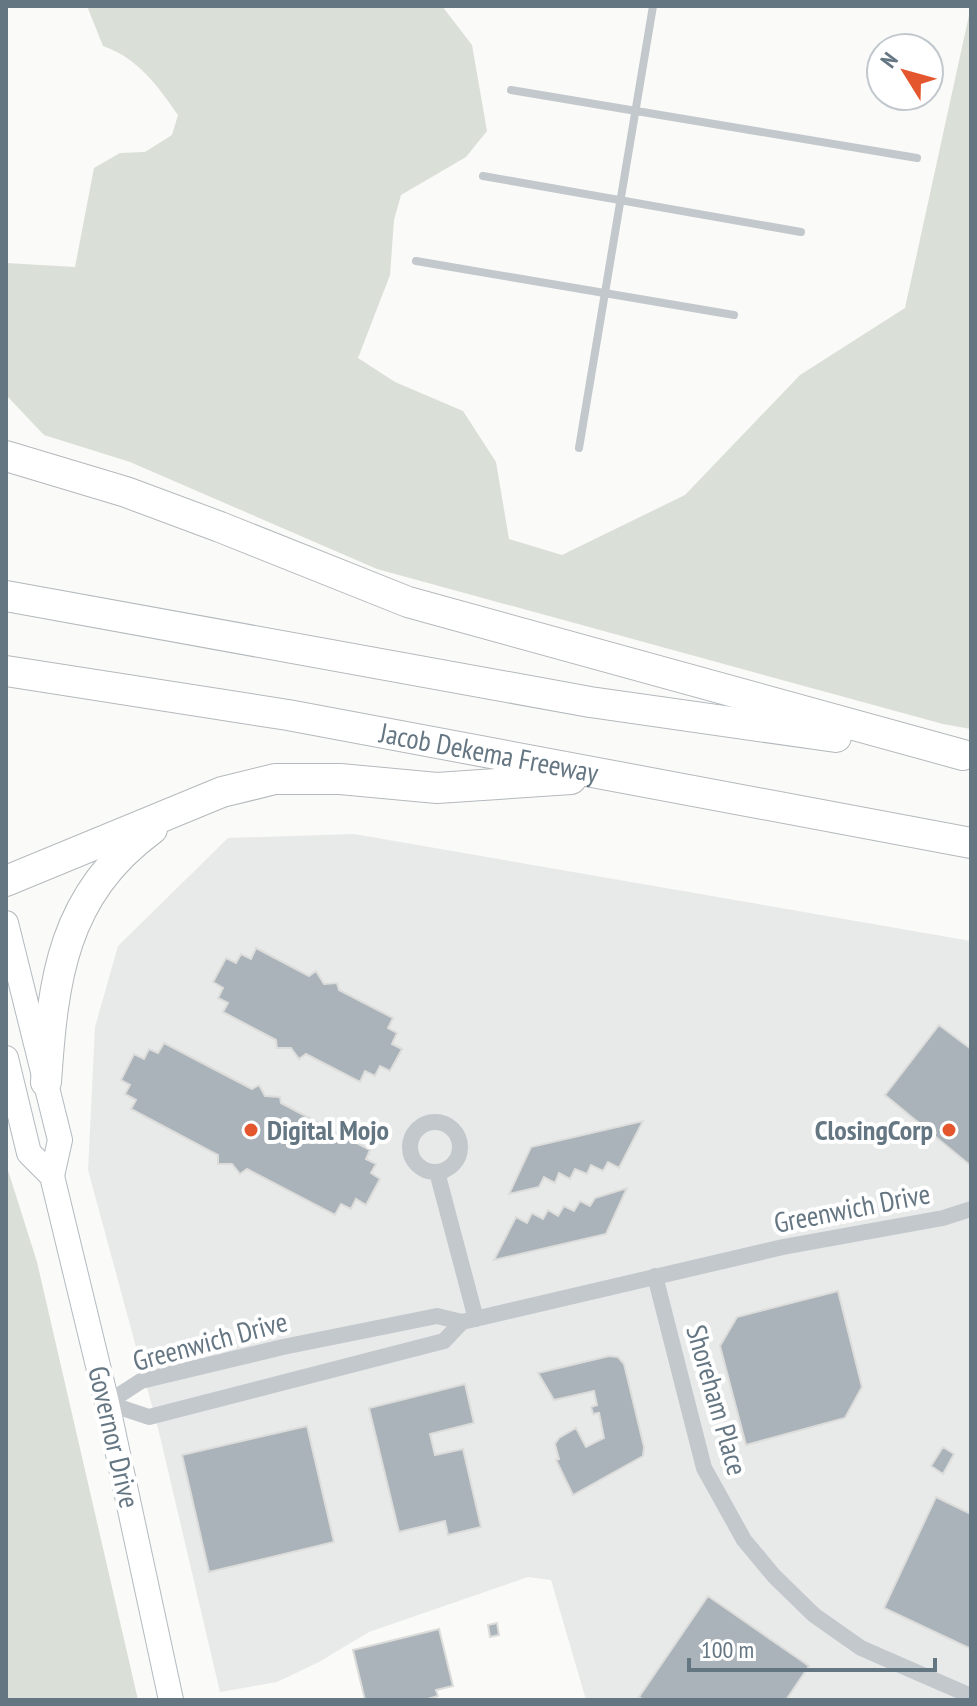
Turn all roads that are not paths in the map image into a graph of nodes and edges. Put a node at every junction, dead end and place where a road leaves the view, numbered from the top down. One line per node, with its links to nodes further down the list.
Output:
1 (653, 6): 3 (lane)
2 (511, 90): 3 (lane)
3 (636, 111): 4 (lane); 6 (lane)
4 (917, 158)
5 (483, 176): 6 (lane)
6 (621, 199): 7 (lane); 9 (lane)
7 (801, 232)
8 (416, 261): 9 (lane)
9 (605, 295): 10 (lane); 11 (lane)
10 (734, 315)
11 (579, 448)
12 (6, 456): 15 (highway)
13 (6, 596): 15 (highway)
14 (12, 672): 16 (highway, Jacob Dekema Freeway)
15 (967, 756)
16 (613, 776): 17 (highway); 18 (highway, Jacob Dekema Freeway)
17 (181, 808): 19 (highway); 22 (highway)
18 (971, 843)
19 (6, 881)
20 (6, 923): 22 (main road, Governor Drive)
21 (6, 1058): 24 (main road, Governor Drive)
22 (46, 1082): 24 (main road, Governor Drive)
23 (437, 1172): 27 (street)
24 (52, 1176): 28 (main road, Governor Drive)
25 (971, 1209): 26 (street, Greenwich Drive)
26 (655, 1276): 27 (street, Greenwich Drive); 29 (street, Shoreham Place)
27 (469, 1320): 28 (street, Greenwich Drive); 28 (street, Greenwich Drive)
28 (107, 1403): 30 (main road, Governor Drive)
29 (971, 1696)
30 (171, 1700)

